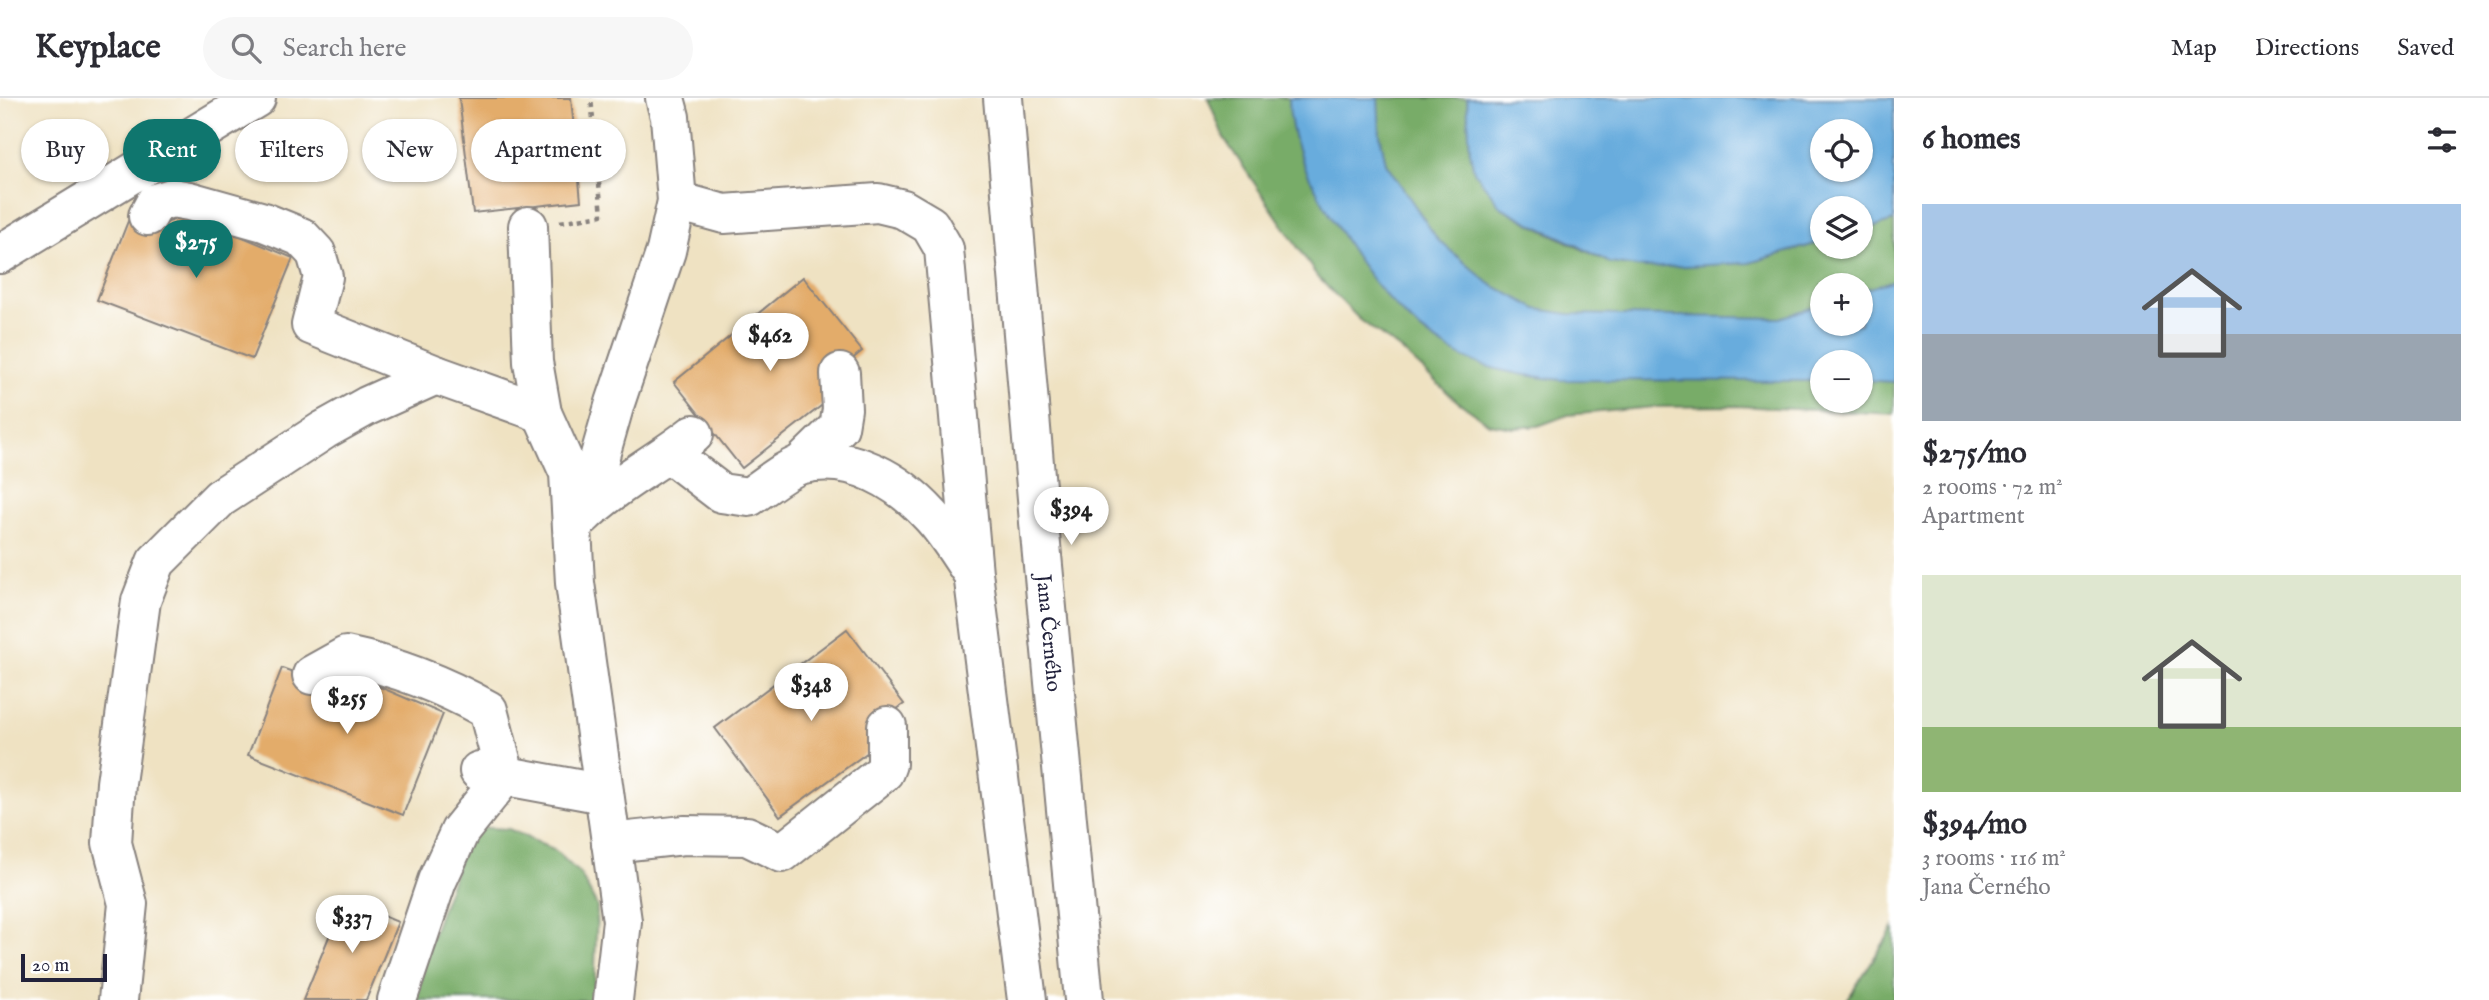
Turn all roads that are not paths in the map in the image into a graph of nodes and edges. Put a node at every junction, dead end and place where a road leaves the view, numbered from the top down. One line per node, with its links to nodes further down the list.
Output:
1 (256, 98): 7 (street)
2 (665, 98): 4 (street)
3 (1003, 98): 23 (street, Jana Černého)
4 (677, 201): 12 (street); 13 (street)
5 (148, 216): 9 (street)
6 (528, 226): 10 (street)
7 (0, 254)
8 (840, 373): 11 (street)
9 (436, 375): 10 (street); 19 (street)
10 (542, 413): 12 (street)
11 (801, 464): 12 (street); 13 (street)
12 (578, 520): 17 (street)
13 (973, 573): 22 (street)
14 (312, 675): 16 (street)
15 (887, 726): 18 (street)
16 (491, 773): 17 (street); 20 (street)
17 (604, 794): 18 (street)
18 (611, 843): 21 (street)
19 (118, 1000)
20 (397, 1000)
21 (613, 1000)
22 (1027, 1000)
23 (1084, 1000)

